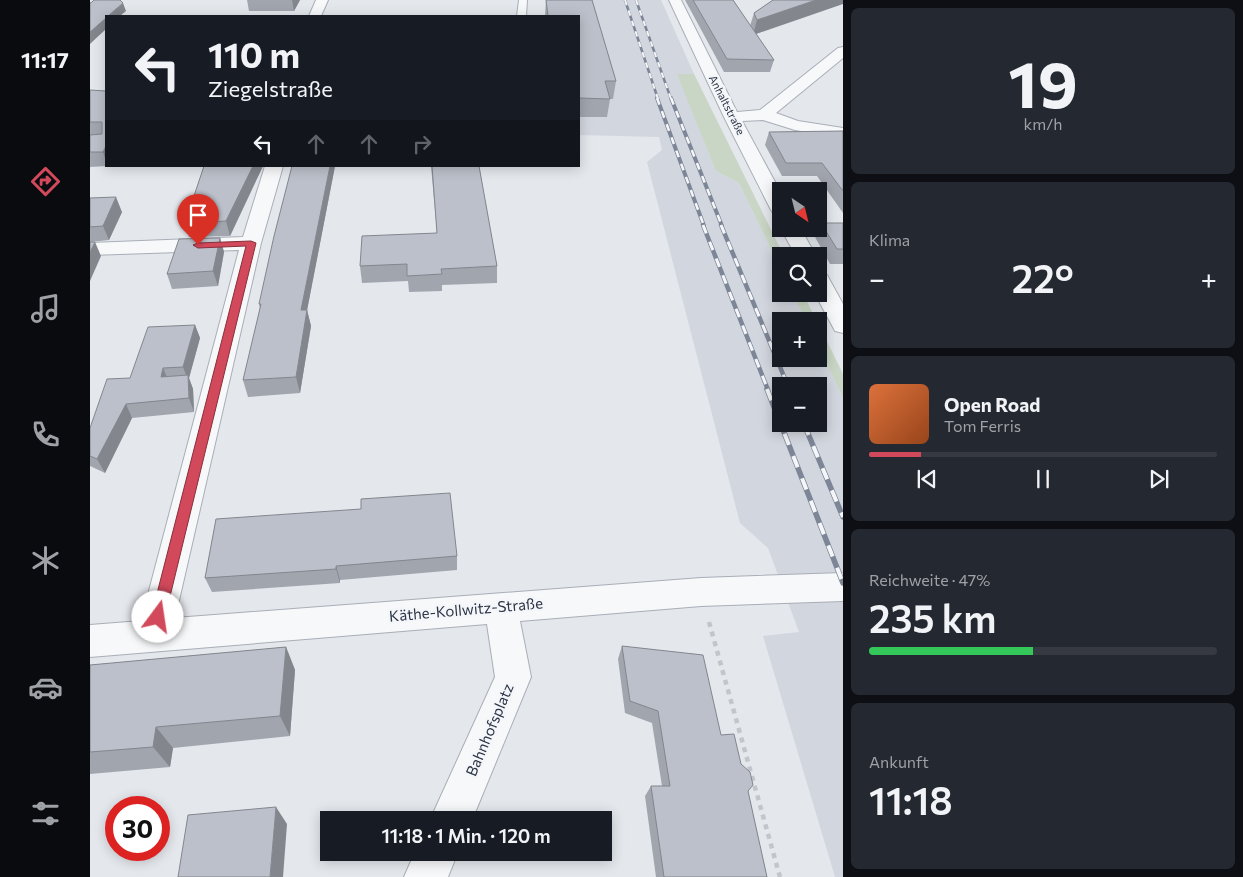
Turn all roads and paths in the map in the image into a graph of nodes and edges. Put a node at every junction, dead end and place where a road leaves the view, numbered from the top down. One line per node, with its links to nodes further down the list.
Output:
1 (322, 0): 4 (street)
2 (523, 0): 5 (lane)
3 (675, 0): 8 (street, Anhaltstraße)
4 (315, 15)
5 (522, 15)
6 (843, 51): 7 (street)
7 (764, 115): 8 (street); 9 (street)
8 (732, 117): 11 (street, Anhaltstraße)
9 (843, 133)
10 (274, 167): 12 (street)
11 (772, 193)
12 (251, 243): 13 (street); 19 (street)
13 (90, 249)
14 (827, 295): 15 (street)
15 (843, 326)
16 (843, 587): 17 (street, Käthe-Kollwitz-Straße)
17 (701, 592): 18 (street, Käthe-Kollwitz-Straße); 24 (path)
18 (500, 607): 19 (street, Käthe-Kollwitz-Straße); 21 (street, Bahnhofsplatz)
19 (154, 636): 20 (street, Käthe-Kollwitz-Straße)
20 (90, 642)
21 (455, 811)
22 (433, 861): 23 (street)
23 (426, 877)
24 (780, 877)

